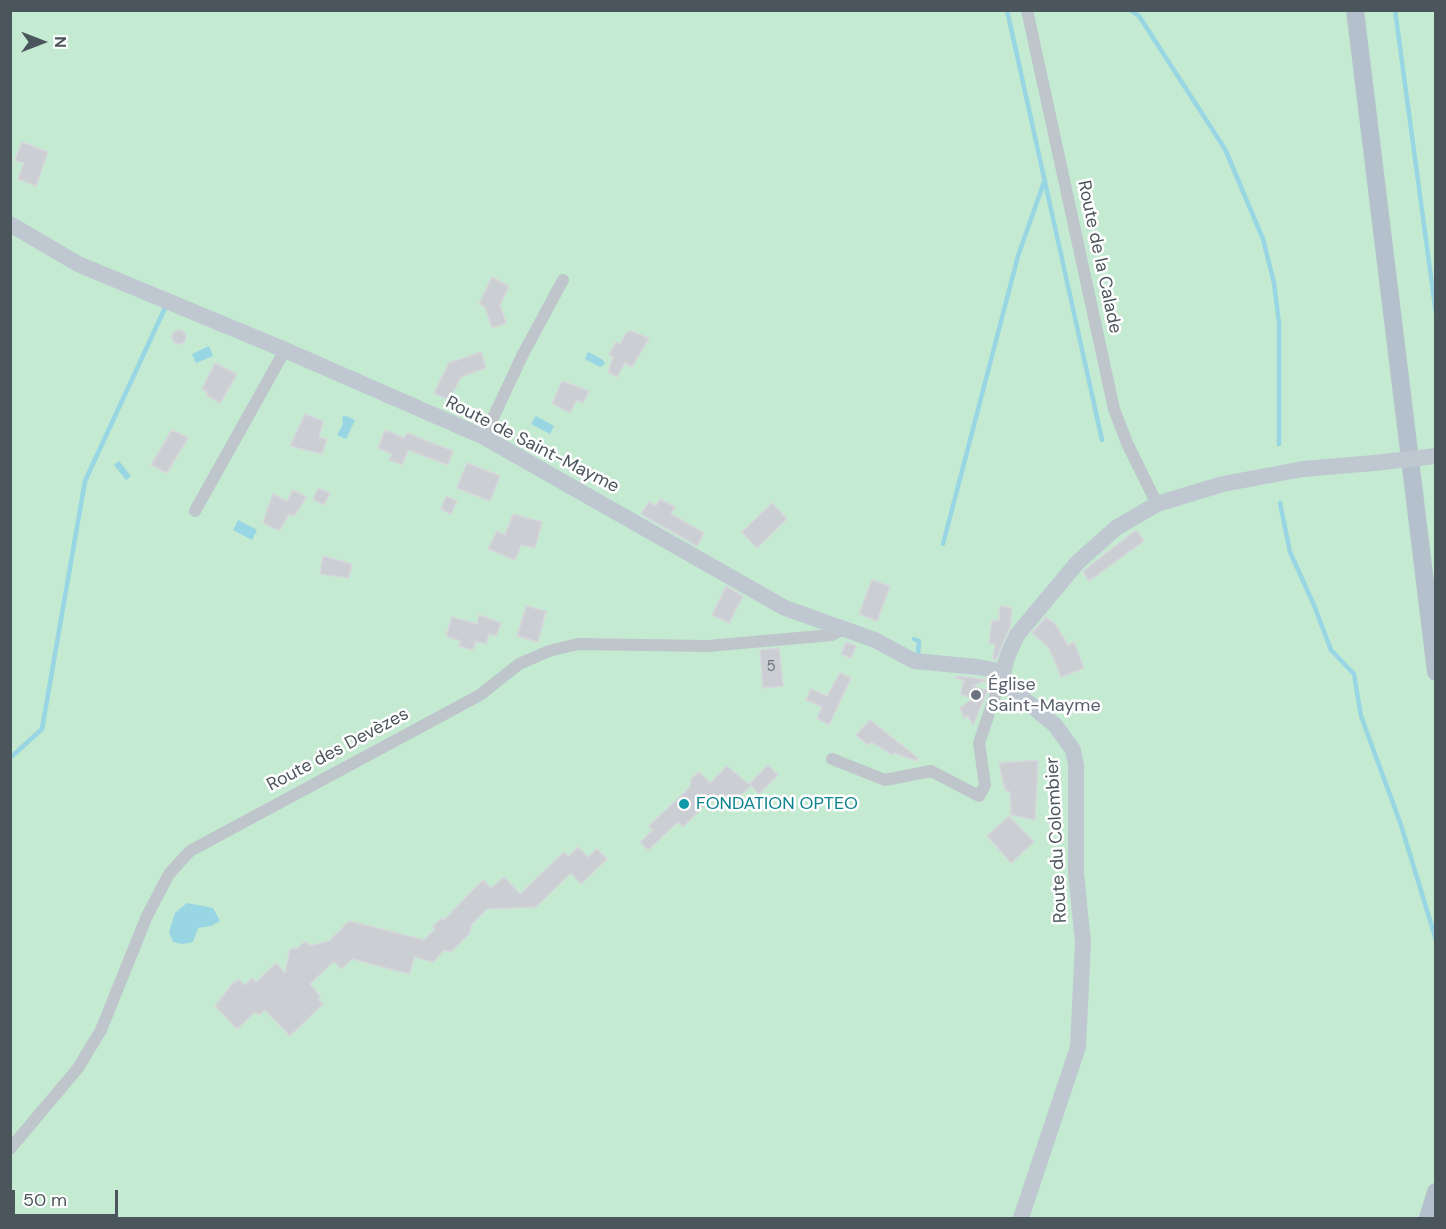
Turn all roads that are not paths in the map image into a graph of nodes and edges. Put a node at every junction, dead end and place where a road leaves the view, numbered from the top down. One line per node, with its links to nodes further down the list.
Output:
1 (1027, 10): 8 (street, Route de la Calade)
2 (1355, 10): 10 (main road)
3 (10, 224): 5 (street, Route de Saint-Mayme)
4 (563, 280): 6 (street)
5 (285, 350): 6 (street, Route de Saint-Mayme); 9 (street)
6 (484, 437): 11 (street, Route de Saint-Mayme)
7 (1436, 456): 8 (street, bridge)
8 (1157, 504): 13 (street)
9 (195, 511)
10 (1429, 613): 12 (main road); 14 (main road)
11 (842, 630): 13 (street, Route de Saint-Mayme); 16 (street, Route des Devèzes)
12 (1436, 637)
13 (1003, 672): 15 (street); 18 (street, Route du Colombier)
14 (1436, 672)
15 (832, 759)
16 (10, 1149)
17 (1436, 1192): 19 (main road)
18 (1021, 1218)
19 (1428, 1218)

